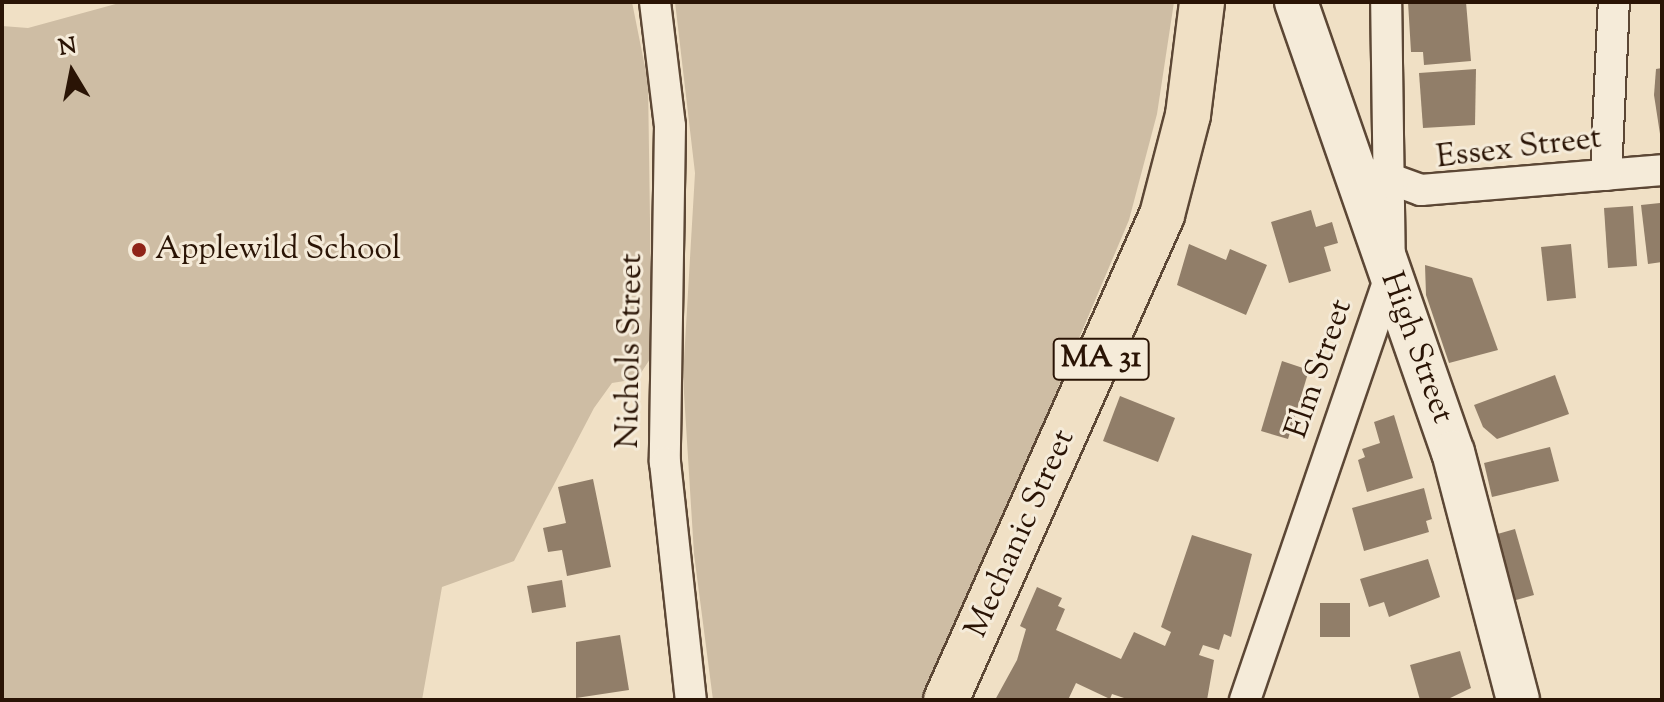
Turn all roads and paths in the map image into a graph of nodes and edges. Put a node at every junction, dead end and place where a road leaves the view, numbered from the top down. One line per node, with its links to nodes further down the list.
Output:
1 (655, 2): 12 (street, Nichols Street)
2 (1202, 2): 13 (main road, Mechanic Street / MA 31)
3 (1296, 2): 6 (main road, High Street)
4 (1386, 2): 9 (street, Elm Street)
5 (1614, 2): 8 (street)
6 (1346, 147): 9 (street); 11 (main road, High Street)
7 (1662, 170): 8 (street, Essex Street)
8 (1606, 175): 10 (street, Essex Street)
9 (1393, 182): 10 (street); 11 (street, Elm Street)
10 (1438, 189): 11 (street, Essex Street)
11 (1390, 277): 14 (street, Elm Street); 15 (main road, High Street)
12 (691, 700)
13 (946, 700)
14 (1245, 700)
15 (1518, 700)

